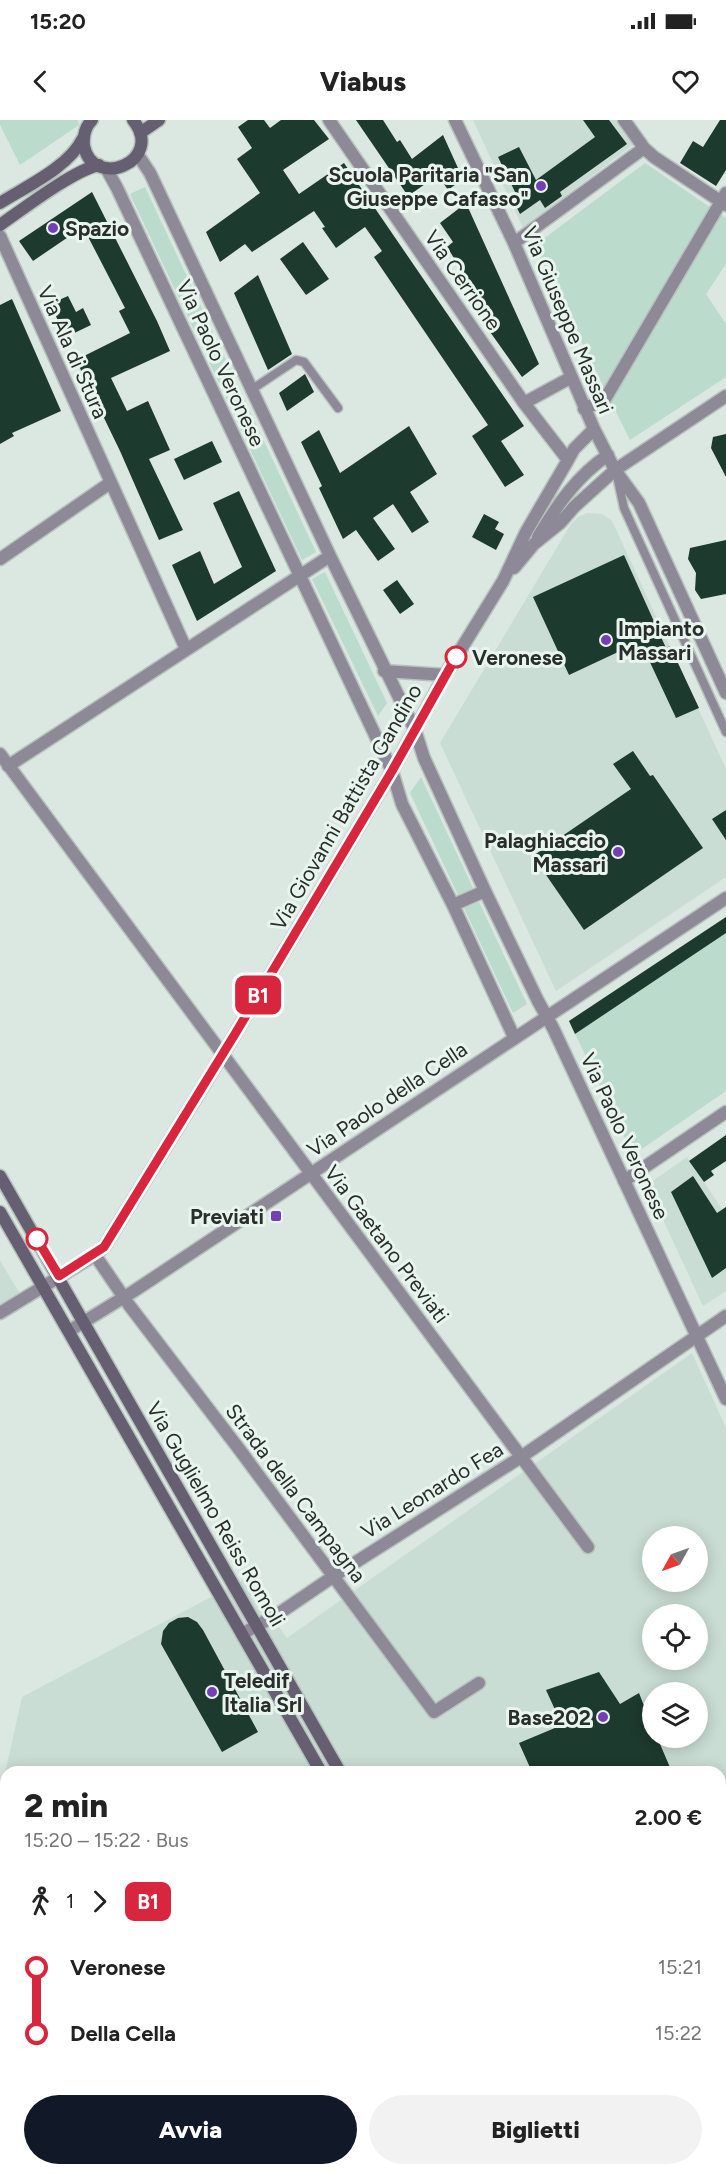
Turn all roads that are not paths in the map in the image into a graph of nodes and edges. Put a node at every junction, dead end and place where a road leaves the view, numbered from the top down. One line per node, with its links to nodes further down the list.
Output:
1 (133, 120): 7 (main road)
2 (159, 120): 7 (main road)
3 (329, 120): 19 (street, Via Cerrione)
4 (455, 120): 15 (street, Via Giuseppe Massari)
5 (624, 120): 8 (street)
6 (86, 127): 10 (main road); 12 (main road)
7 (140, 133): 9 (main road)
8 (644, 148): 11 (street); 15 (street)
9 (138, 155): 10 (main road); 17 (street, Via Paolo Veronese)
10 (102, 167): 13 (main road); 30 (street, Via Paolo Veronese)
11 (724, 200): 21 (street)
12 (0, 203)
13 (0, 225)
14 (0, 236): 26 (street, Via Ala di Stura)
15 (514, 243): 16 (street, Via Giuseppe Massari)
16 (570, 378): 19 (street); 21 (street, Via Giuseppe Massari)
17 (251, 390): 20 (lane); 28 (street, Via Paolo Veronese)
18 (726, 396): 25 (street, Via Giovanni Battista Gandino)
19 (524, 403): 24 (street, Via Cerrione)
20 (338, 408)
21 (585, 409): 22 (street, Via Giuseppe Massari)
22 (594, 429): 23 (street, Via Giuseppe Massari); 24 (street, Via Giovanni Battista Gandino)
23 (608, 455): 25 (street, Via Giuseppe Massari); 27 (street)
24 (568, 460): 31 (street, Via Giovanni Battista Gandino)
25 (615, 470): 27 (street, Via Giovanni Battista Gandino); 35 (street, Via Giuseppe Massari); 37 (lane, Via Giuseppe Massari)
26 (110, 483): 29 (street); 32 (street, Via Ala di Stura)
27 (534, 544): 31 (street, Via Giovanni Battista Gandino)
28 (330, 556): 30 (street); 33 (street, Via Paolo Veronese)
29 (0, 559)
30 (300, 575): 32 (street); 40 (street, Via Paolo Veronese)
31 (503, 581): 34 (street, Via Giovanni Battista Gandino)
32 (186, 649): 39 (street)
33 (384, 670): 34 (street); 36 (street, Via Paolo Veronese)
34 (445, 675): 36 (street, Via Giovanni Battista Gandino)
35 (726, 693)
36 (415, 730): 40 (street, Via Giovanni Battista Gandino); 41 (street, Via Paolo Veronese)
37 (726, 732)
38 (0, 754): 39 (street)
39 (9, 766): 46 (street)
40 (392, 771): 43 (street, Via Paolo Veronese); 46 (street, Via Giovanni Battista Gandino)
41 (485, 891): 43 (street); 44 (street, Via Paolo Veronese)
42 (726, 898): 44 (street, Via Paolo della Cella)
43 (453, 905): 45 (street, Via Paolo Veronese)
44 (547, 1016): 45 (street, Via Paolo della Cella); 50 (street, Via Paolo Veronese)
45 (514, 1037): 48 (street, Via Paolo della Cella)
46 (223, 1054): 48 (street, Via Gaetano Previati); 52 (street, Via Giovanni Battista Gandino)
47 (726, 1112): 50 (street)
48 (310, 1174): 55 (street, Via Paolo della Cella); 62 (street, Via Gaetano Previati)
49 (0, 1176): 53 (main road, Via Guglielmo Reiss Romoli)
50 (624, 1181): 60 (street, Via Paolo Veronese)
51 (0, 1212): 54 (main road, Via Guglielmo Reiss Romoli)
52 (95, 1254): 53 (street, Via Giovanni Battista Gandino); 55 (street, Strada della Campagna)
53 (59, 1276): 54 (street); 58 (main road, Via Guglielmo Reiss Romoli)
54 (43, 1285): 56 (street); 59 (main road, Via Guglielmo Reiss Romoli)
55 (124, 1297): 58 (street, Via Paolo della Cella); 64 (street, Strada della Campagna)
56 (0, 1313)
57 (726, 1316): 60 (street, Via Leonardo Fea)
58 (84, 1322): 59 (street, Via Paolo della Cella); 65 (main road, Via Guglielmo Reiss Romoli)
59 (69, 1331): 66 (main road, Via Guglielmo Reiss Romoli)
60 (696, 1336): 61 (street, Via Paolo Veronese); 62 (street, Via Leonardo Fea)
61 (726, 1399)
62 (521, 1457): 63 (street, Via Leonardo Fea); 64 (street, Via Leonardo Fea)
63 (588, 1546)
64 (334, 1576): 65 (street, Via Leonardo Fea); 67 (street, Strada della Campagna)
65 (257, 1626): 66 (street, Via Leonardo Fea); 69 (main road, Via Guglielmo Reiss Romoli)
66 (242, 1634): 68 (main road, Via Guglielmo Reiss Romoli)
67 (479, 1683)
68 (318, 1766)
69 (337, 1766)

